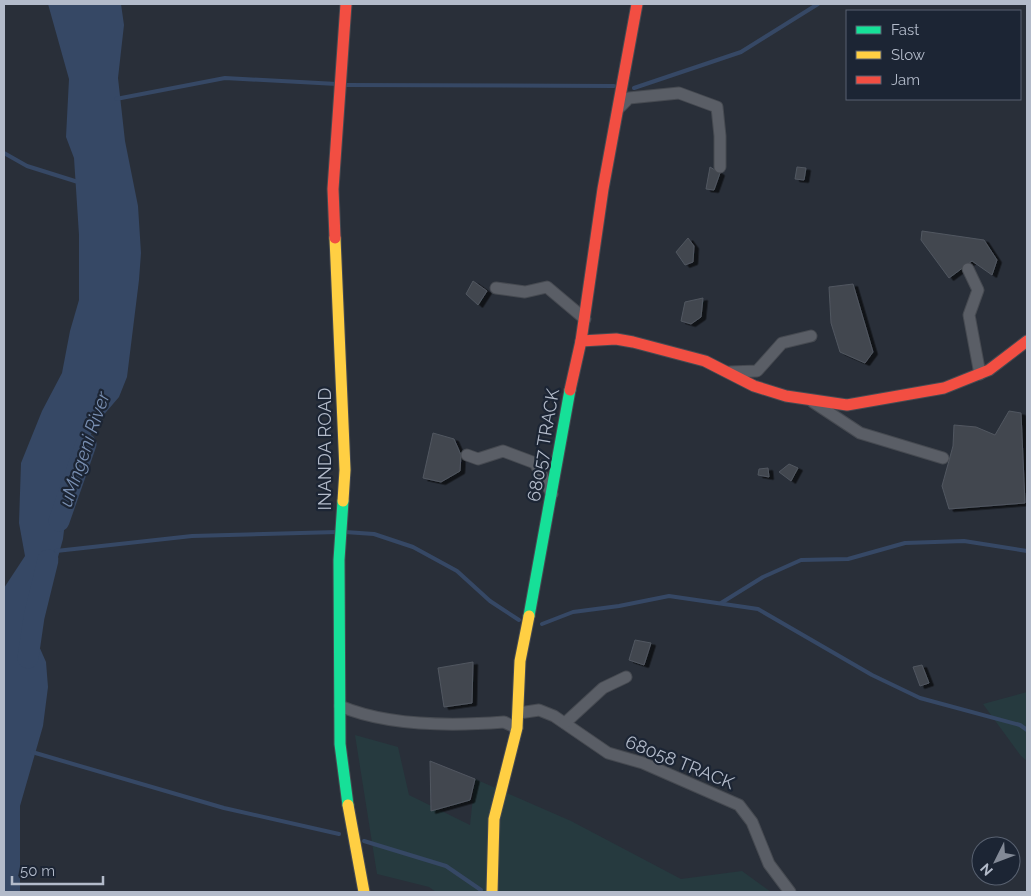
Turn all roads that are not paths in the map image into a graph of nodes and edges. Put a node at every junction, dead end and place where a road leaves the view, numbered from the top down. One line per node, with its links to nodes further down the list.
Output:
1 (346, 4): 18 (street, INANDA ROAD)
2 (636, 4): 3 (street, 68057 TRACK)
3 (619, 108): 4 (street); 7 (street, 68057 TRACK)
4 (720, 167)
5 (968, 269): 12 (street)
6 (496, 288): 7 (street)
7 (585, 319): 9 (street, 68057 TRACK)
8 (811, 336): 11 (street)
9 (581, 341): 11 (street); 16 (street, 68057 TRACK)
10 (1027, 341): 12 (street)
11 (728, 372): 13 (street)
12 (980, 374): 13 (street)
13 (813, 402): 15 (street)
14 (467, 455): 16 (street)
15 (943, 458)
16 (552, 494): 19 (street, 68057 TRACK)
17 (626, 677): 20 (street)
18 (340, 706): 21 (street); 22 (street, INANDA ROAD)
19 (519, 713): 20 (street, 68058 TRACK); 21 (street, 68057 TRACK)
20 (565, 723): 24 (street, 68058 TRACK)
21 (517, 728): 23 (street, 68057 TRACK)
22 (364, 892)
23 (492, 892)
24 (790, 892)

